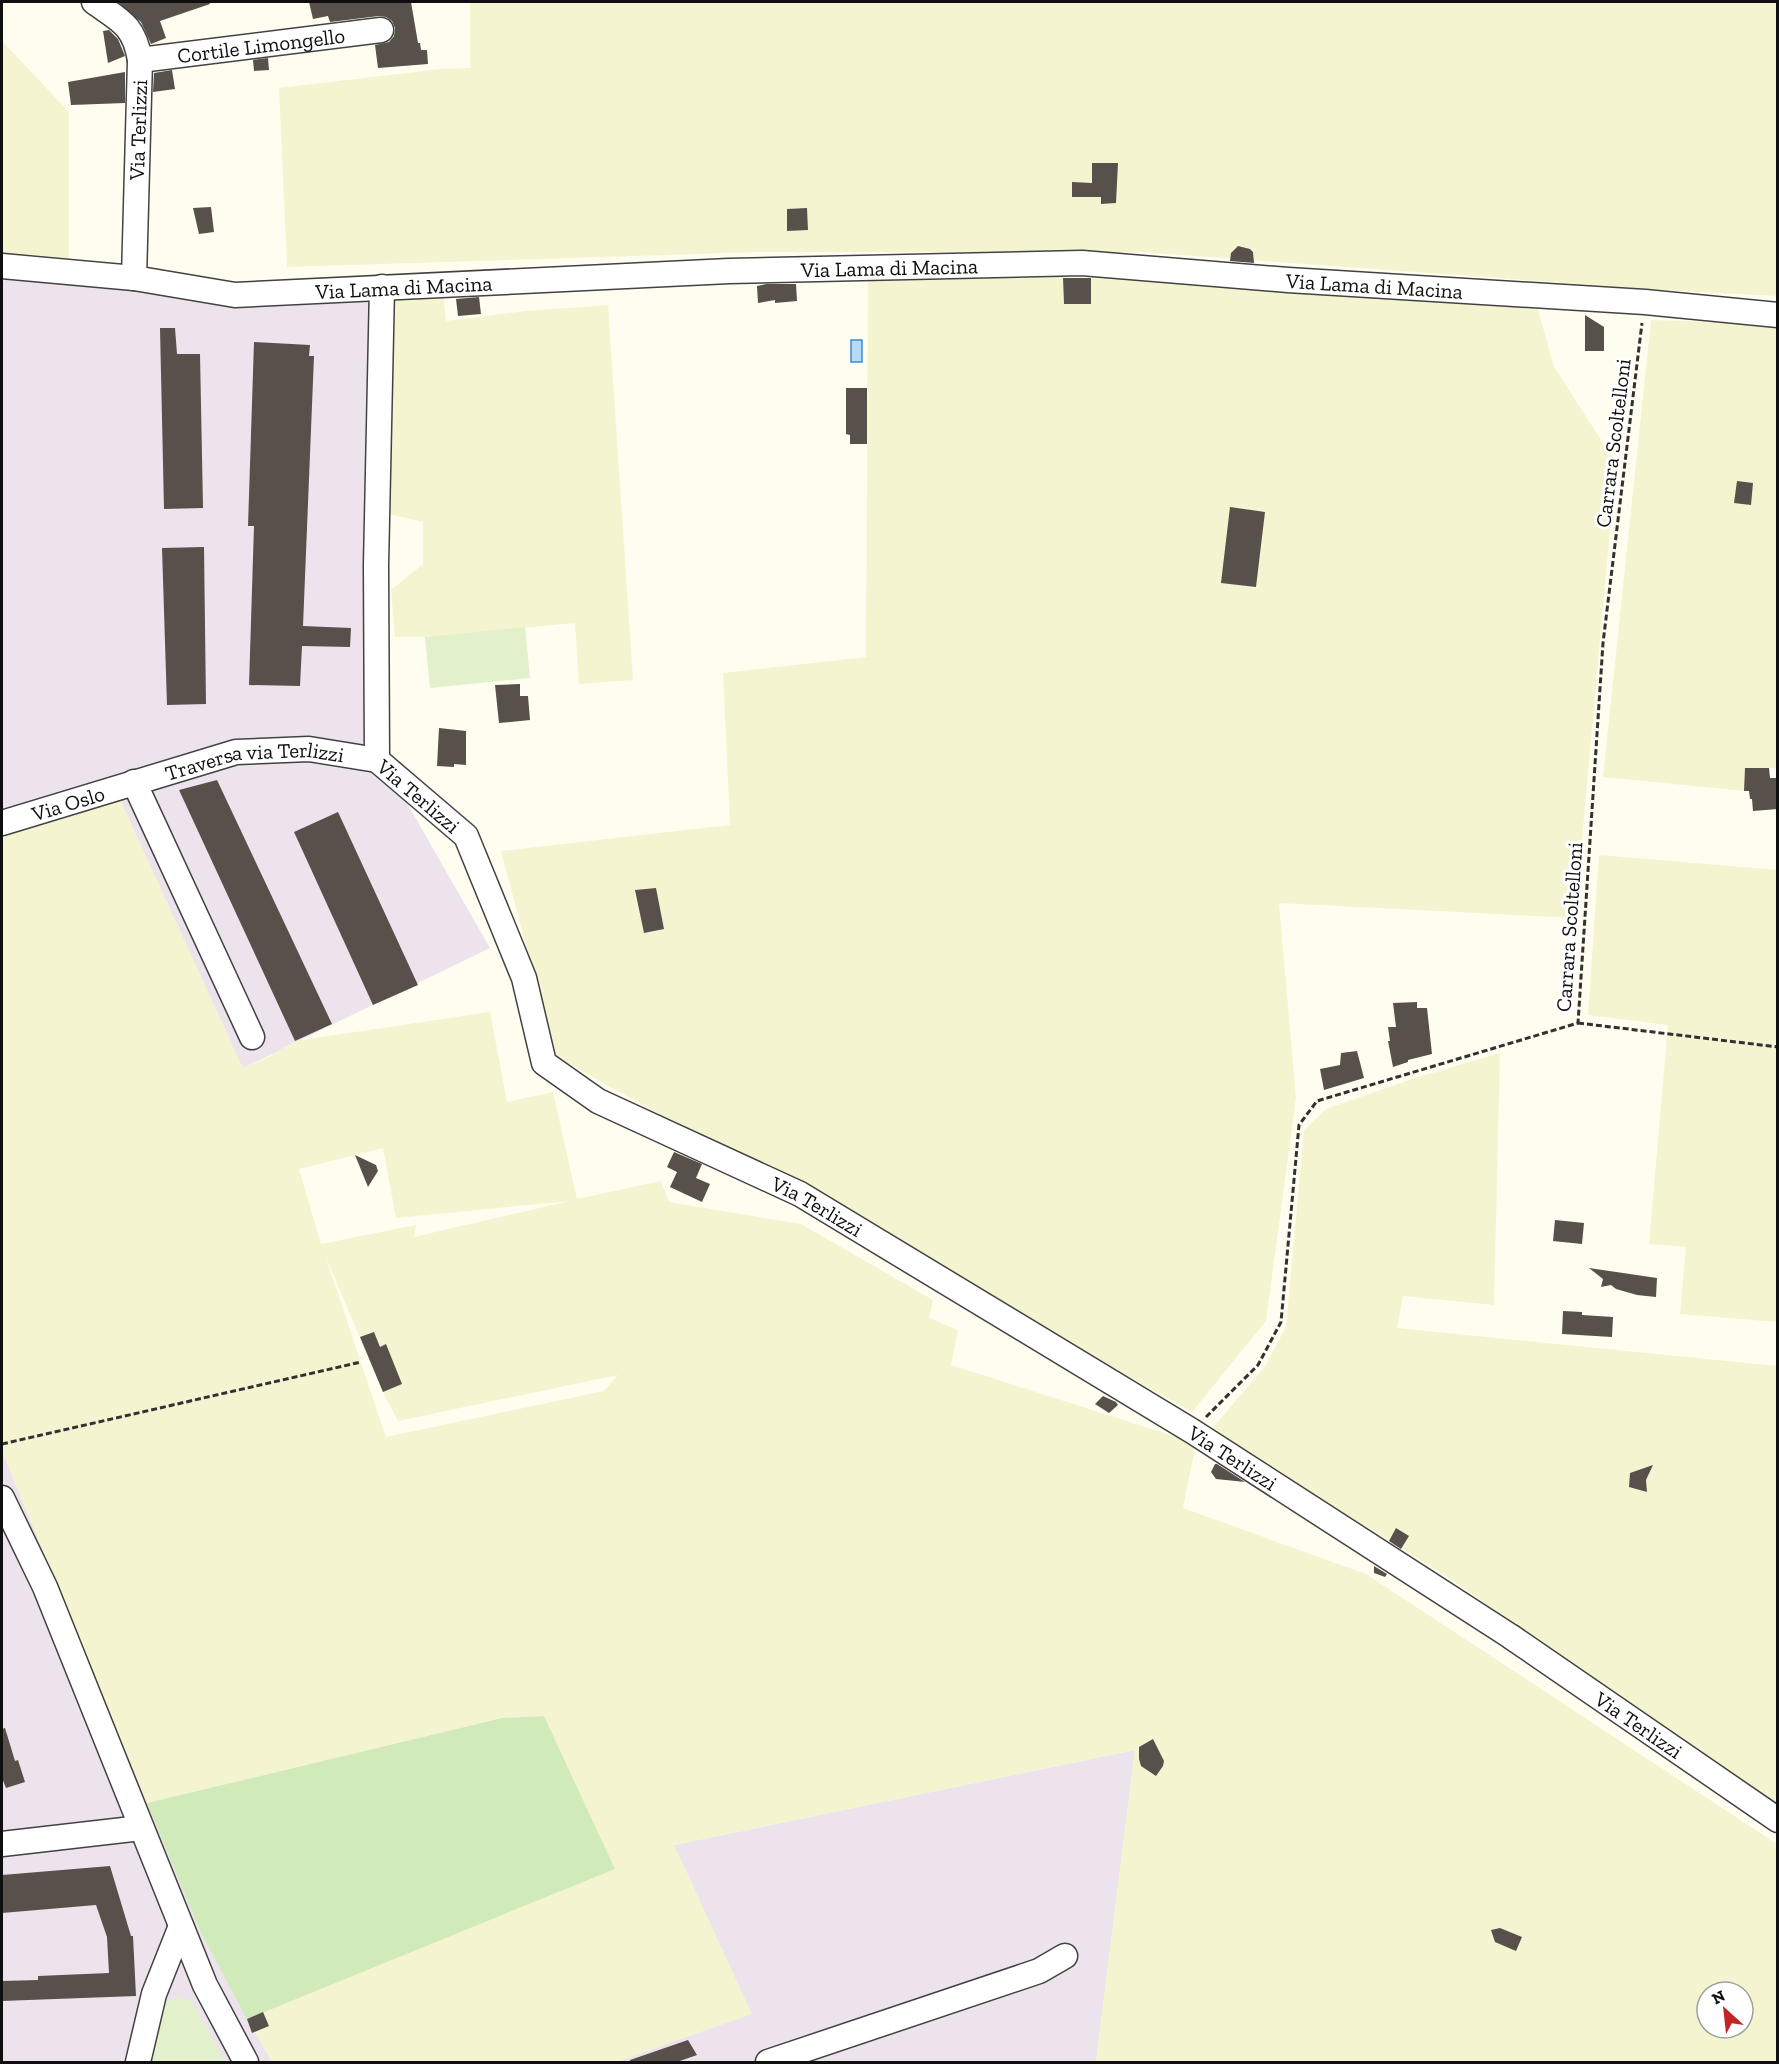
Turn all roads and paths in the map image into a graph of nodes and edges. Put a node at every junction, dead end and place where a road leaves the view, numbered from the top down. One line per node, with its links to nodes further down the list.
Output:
1 (94, 2): 3 (street, Via Terlizzi)
2 (381, 30): 3 (street, Cortile Limongello)
3 (140, 60): 5 (street, Via Terlizzi)
4 (2, 266): 5 (street, Via Lama di Macina)
5 (134, 278): 6 (street, Via Lama di Macina)
6 (382, 287): 7 (street, Via Lama di Macina); 9 (street, Via Terlizzi)
7 (1645, 302): 8 (street, Via Lama di Macina); 12 (path, Carrara Scoltelloni)
8 (1778, 315)
9 (377, 760): 10 (street, Traversa via Terlizzi); 16 (street, Via Terlizzi)
10 (134, 782): 11 (street, Via Oslo); 13 (street)
11 (2, 823)
12 (1578, 1023): 14 (path); 16 (path, Carrara Scoltelloni)
13 (252, 1037)
14 (1778, 1047)
15 (361, 1362): 17 (path)
16 (1192, 1431): 19 (street, Via Terlizzi)
17 (2, 1444)
18 (2, 1498): 20 (street)
19 (1778, 1820)
20 (141, 1828): 21 (street); 22 (street)
21 (2, 1844)
22 (181, 1926): 24 (street); 25 (street)
23 (1065, 1956): 26 (street)
24 (138, 2062)
25 (246, 2062)
26 (768, 2062)

